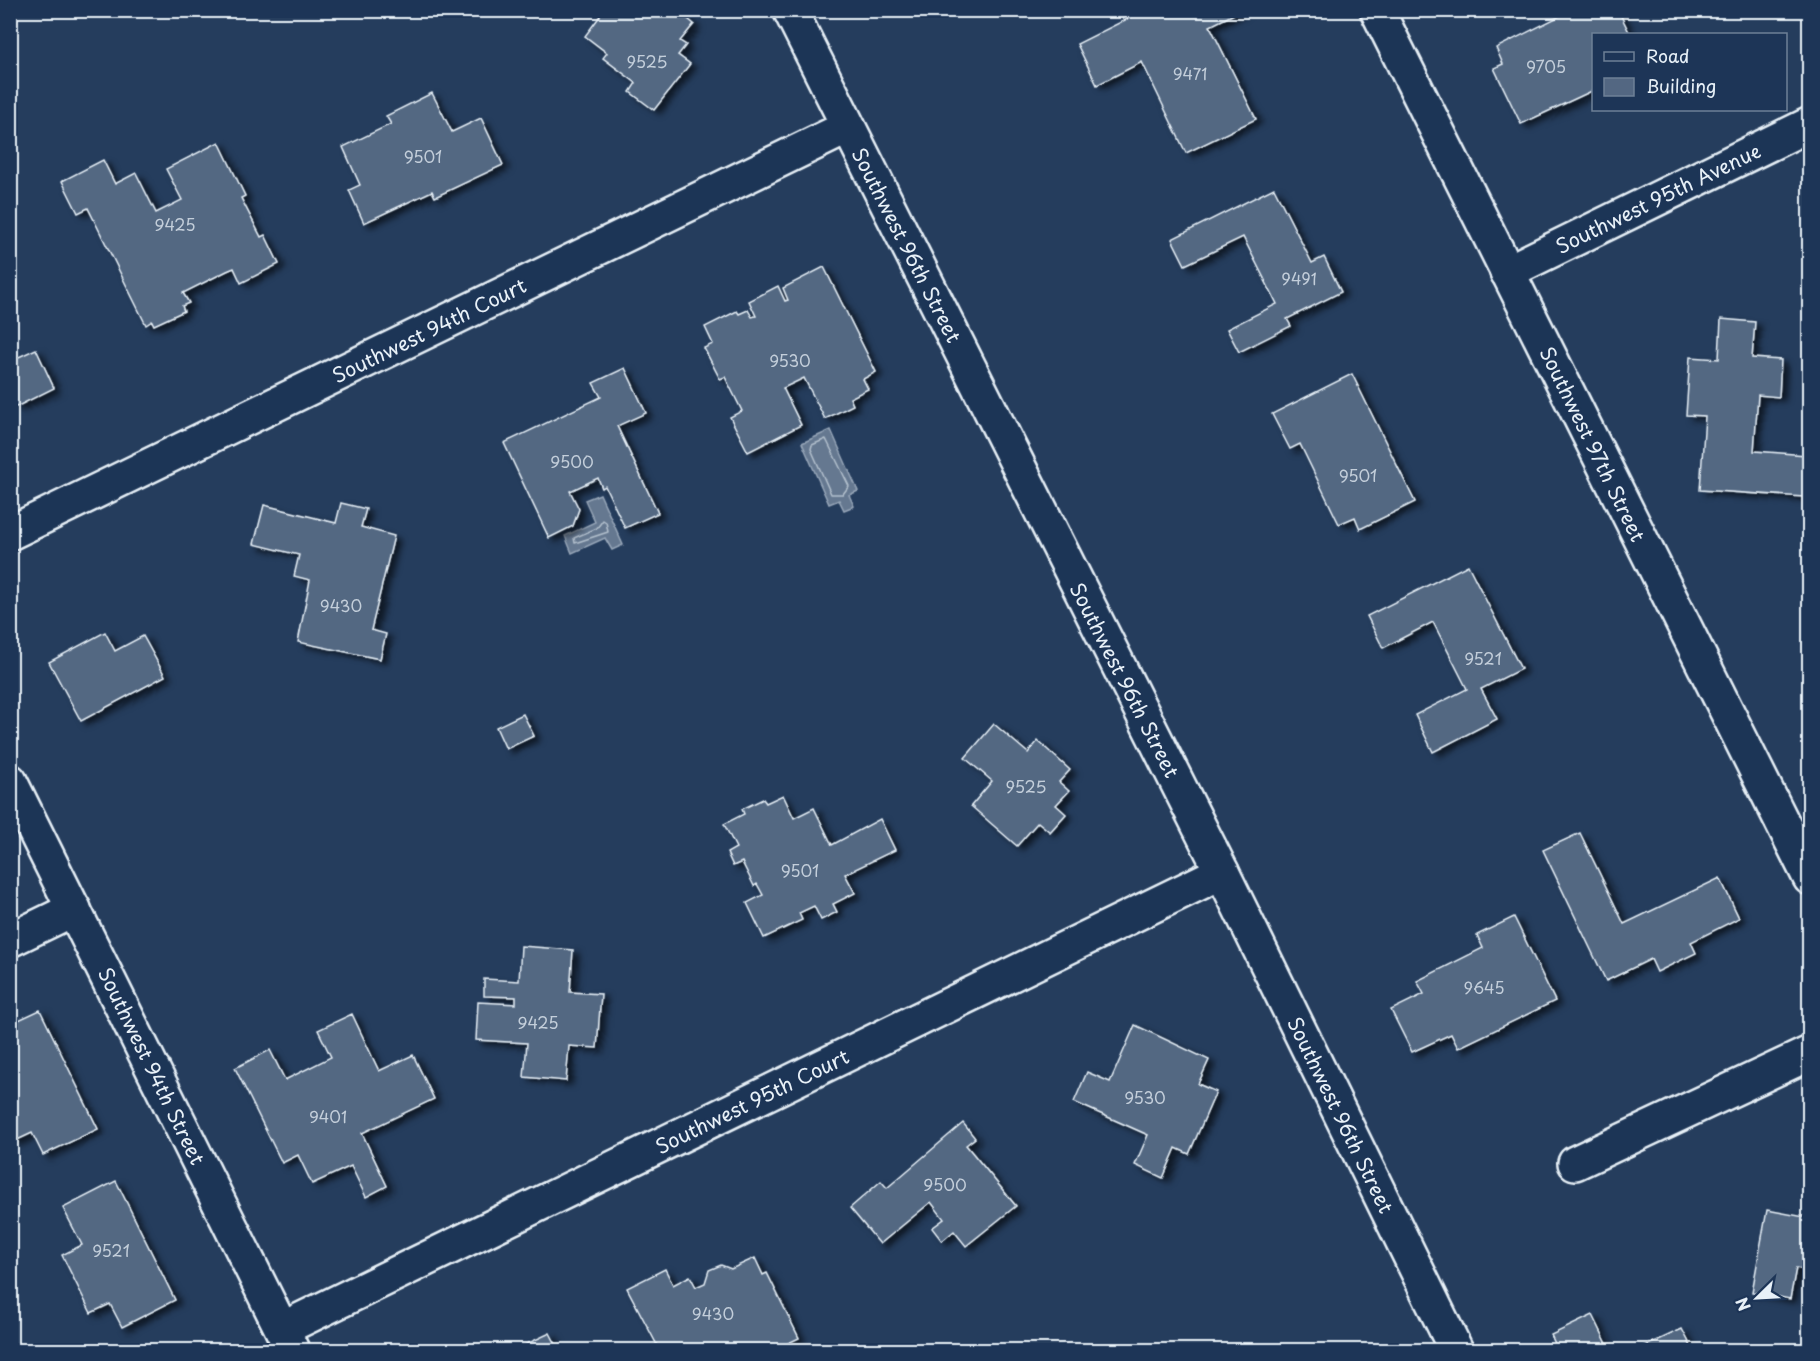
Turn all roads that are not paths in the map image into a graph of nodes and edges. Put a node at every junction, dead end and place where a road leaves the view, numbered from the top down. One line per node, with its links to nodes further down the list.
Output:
1 (790, 10): 4 (street, Southwest 96th Street)
2 (1377, 10): 5 (street, Southwest 97th Street)
3 (1809, 124): 5 (street, Southwest 95th Avenue)
4 (848, 127): 6 (street, Southwest 94th Court); 8 (street, Southwest 96th Street)
5 (1507, 272): 9 (street, Southwest 97th Street)
6 (10, 533)
7 (10, 781): 10 (street, Southwest 94th Street)
8 (1222, 872): 14 (street, Southwest 95th Court); 15 (street, Southwest 96th Street)
9 (1809, 878)
10 (75, 909): 11 (street); 14 (street, Southwest 94th Street)
11 (10, 940)
12 (1809, 1053): 13 (street)
13 (1575, 1162)
14 (287, 1340)
15 (1456, 1350)

